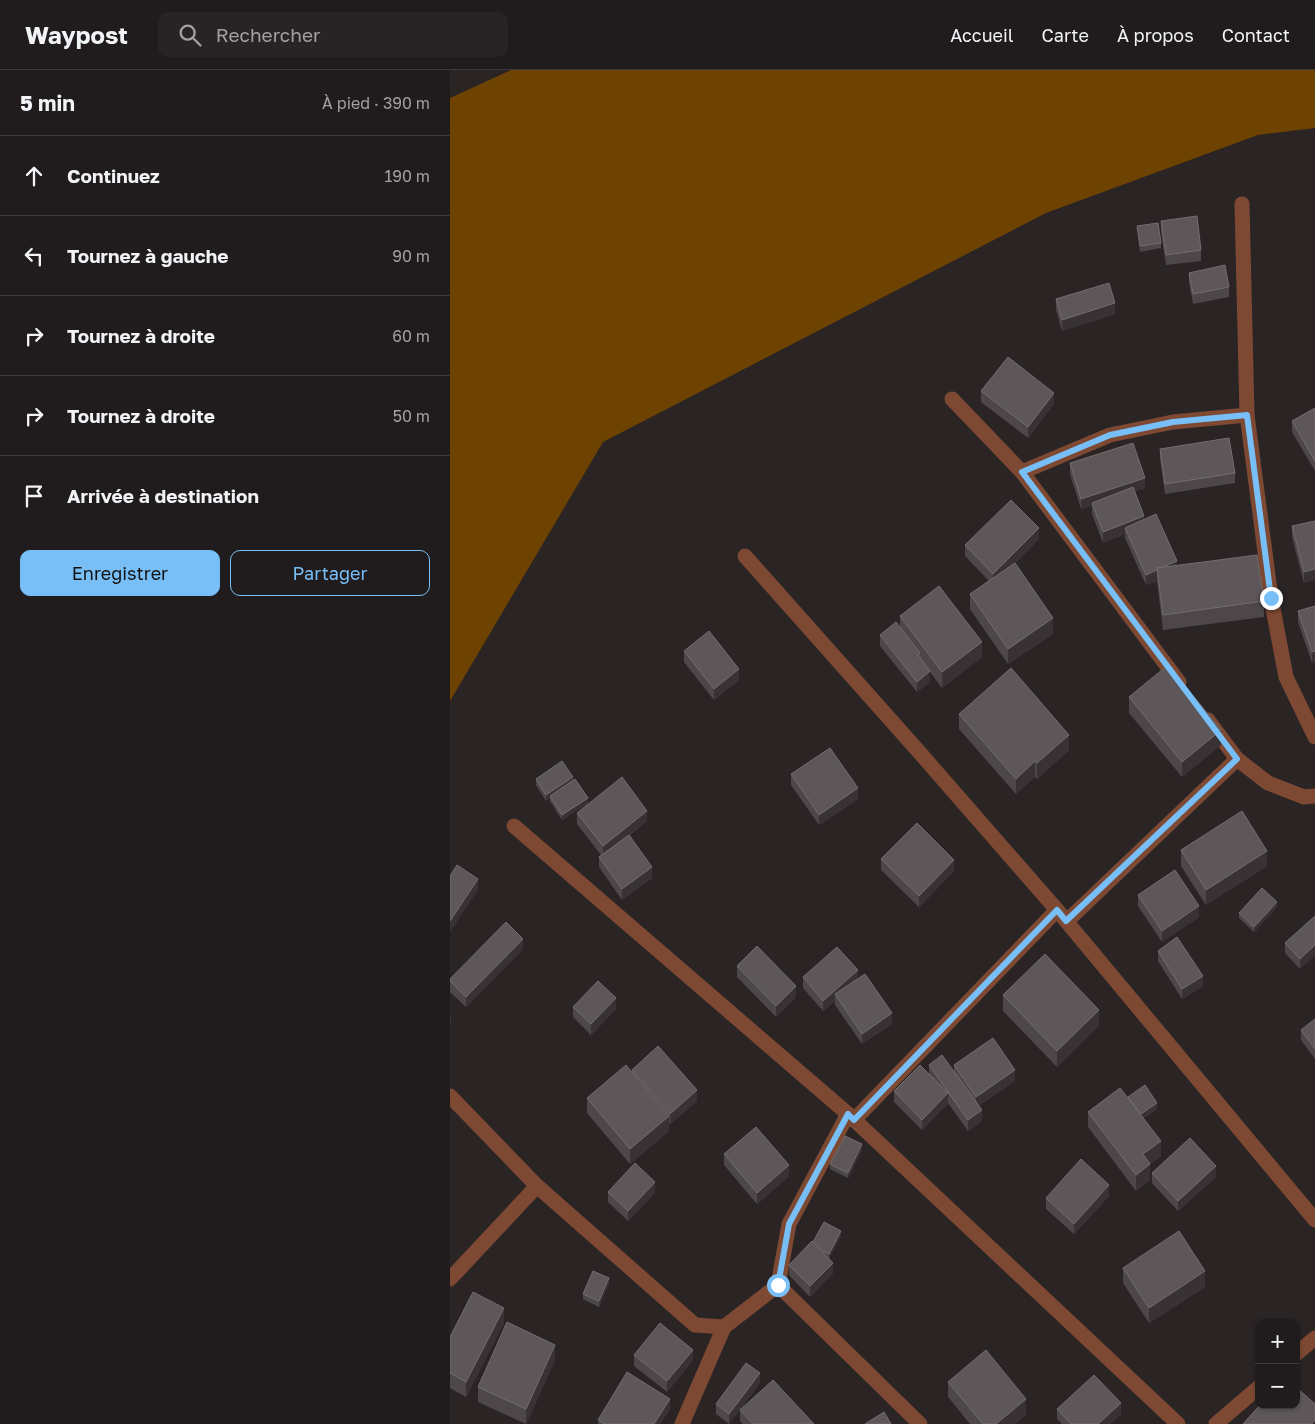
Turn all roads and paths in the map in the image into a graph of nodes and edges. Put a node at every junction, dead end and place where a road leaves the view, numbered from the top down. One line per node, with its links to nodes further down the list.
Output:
1 (1242, 204): 3 (street)
2 (952, 399): 4 (street)
3 (1247, 415): 4 (street); 8 (street)
4 (1022, 472): 6 (street)
5 (744, 556): 12 (street)
6 (1190, 695)
7 (1201, 711): 9 (street)
8 (1314, 734)
9 (1237, 759): 10 (street); 12 (street)
10 (1315, 796)
11 (514, 826): 14 (street)
12 (1062, 916): 14 (street); 16 (street)
13 (450, 1096): 15 (street)
14 (851, 1117): 18 (street); 25 (street)
15 (537, 1186): 17 (street); 19 (street)
16 (1315, 1220)
17 (450, 1279)
18 (778, 1285): 19 (street); 24 (street)
19 (724, 1327): 23 (street)
20 (1315, 1338): 21 (street)
21 (1300, 1351)
22 (1255, 1390): 26 (street)
23 (682, 1424)
24 (920, 1424)
25 (1178, 1424)
26 (1216, 1424)

